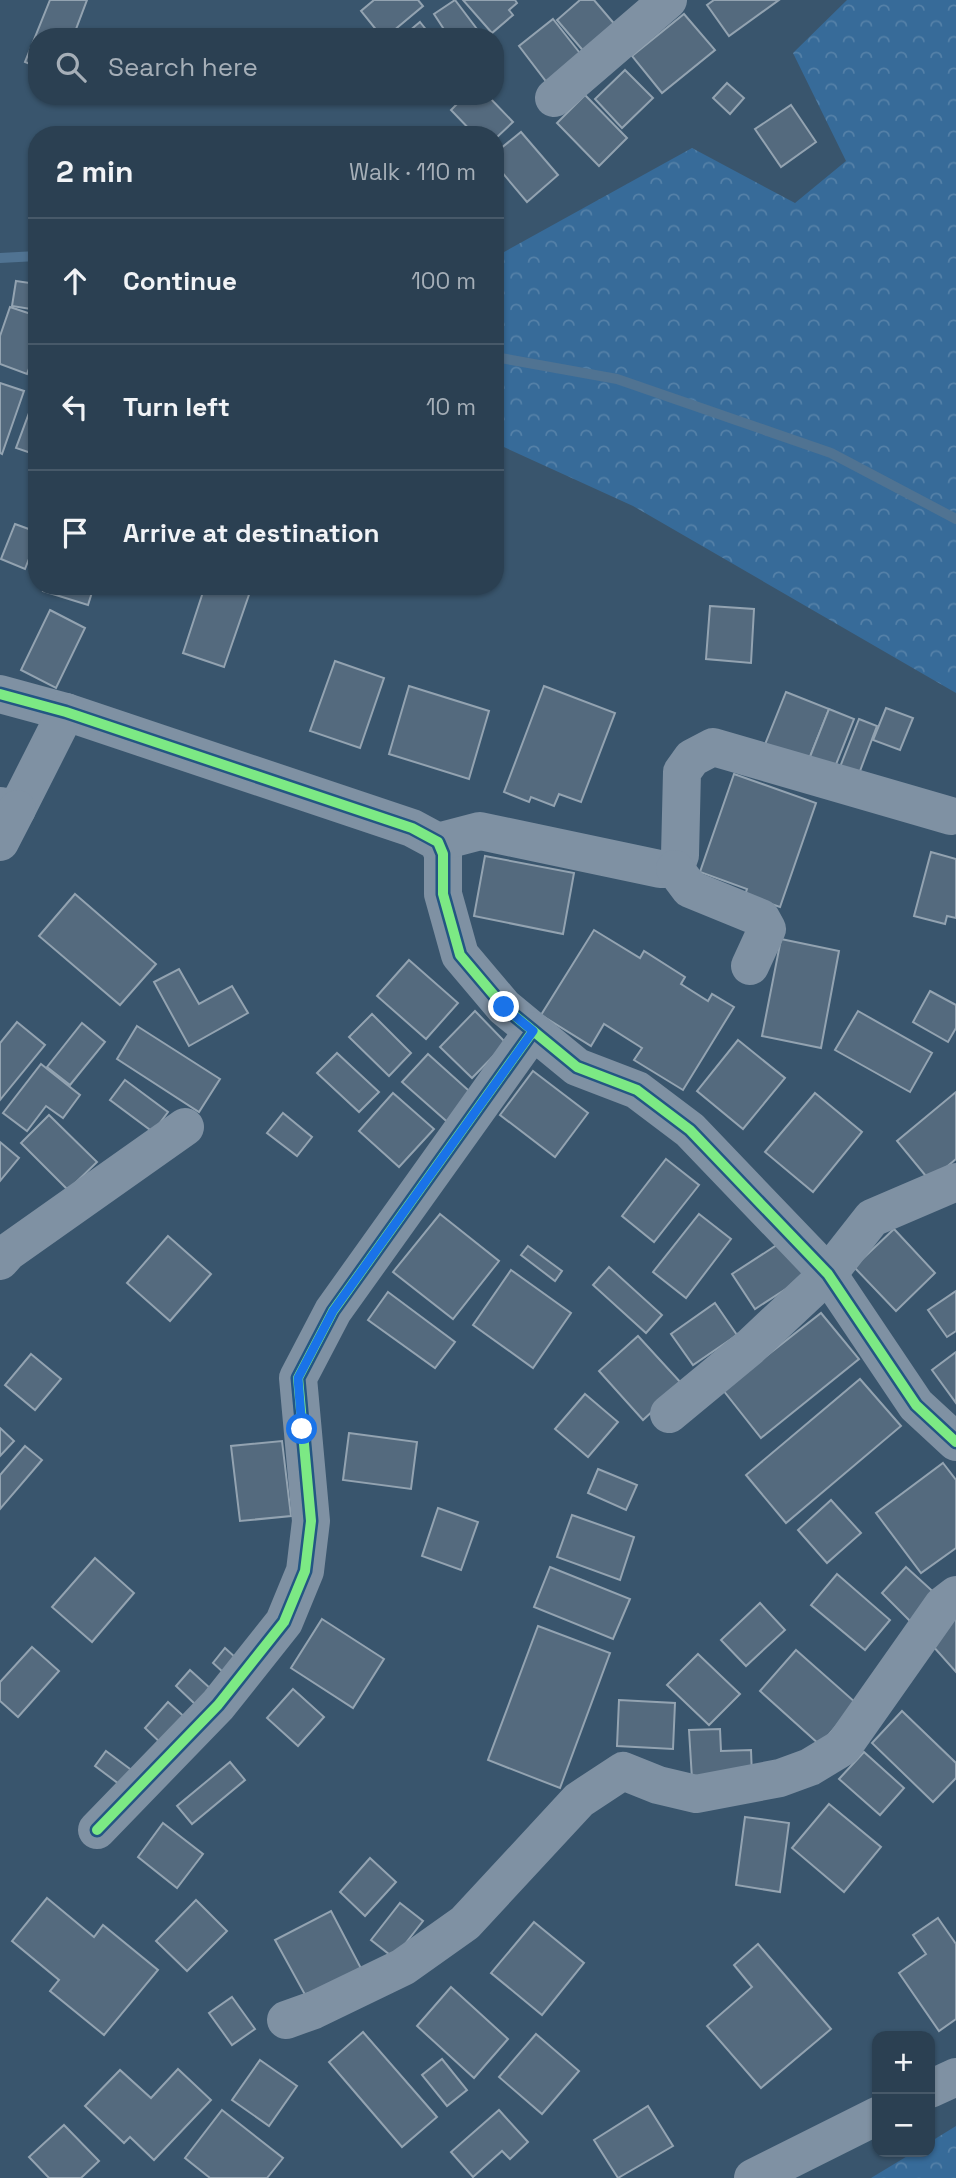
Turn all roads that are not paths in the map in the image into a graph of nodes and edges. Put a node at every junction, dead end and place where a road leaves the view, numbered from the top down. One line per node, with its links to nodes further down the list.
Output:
1 (668, 0): 2 (street)
2 (554, 98)
3 (0, 694): 4 (street)
4 (66, 712): 5 (street); 8 (street)
5 (9, 807): 7 (street)
6 (951, 816): 9 (street)
7 (0, 842)
8 (438, 842): 9 (street); 11 (street)
9 (676, 869): 10 (street)
10 (750, 966)
11 (533, 1031): 15 (street); 19 (street)
12 (185, 1127): 14 (street)
13 (956, 1182): 15 (street)
14 (0, 1261)
15 (828, 1275): 16 (street); 17 (street)
16 (669, 1414)
17 (956, 1442)
18 (956, 1595): 20 (street)
19 (97, 1830)
20 (286, 2020)
21 (956, 2077): 22 (street)
22 (935, 2088)
23 (872, 2118): 24 (street)
24 (752, 2178)

